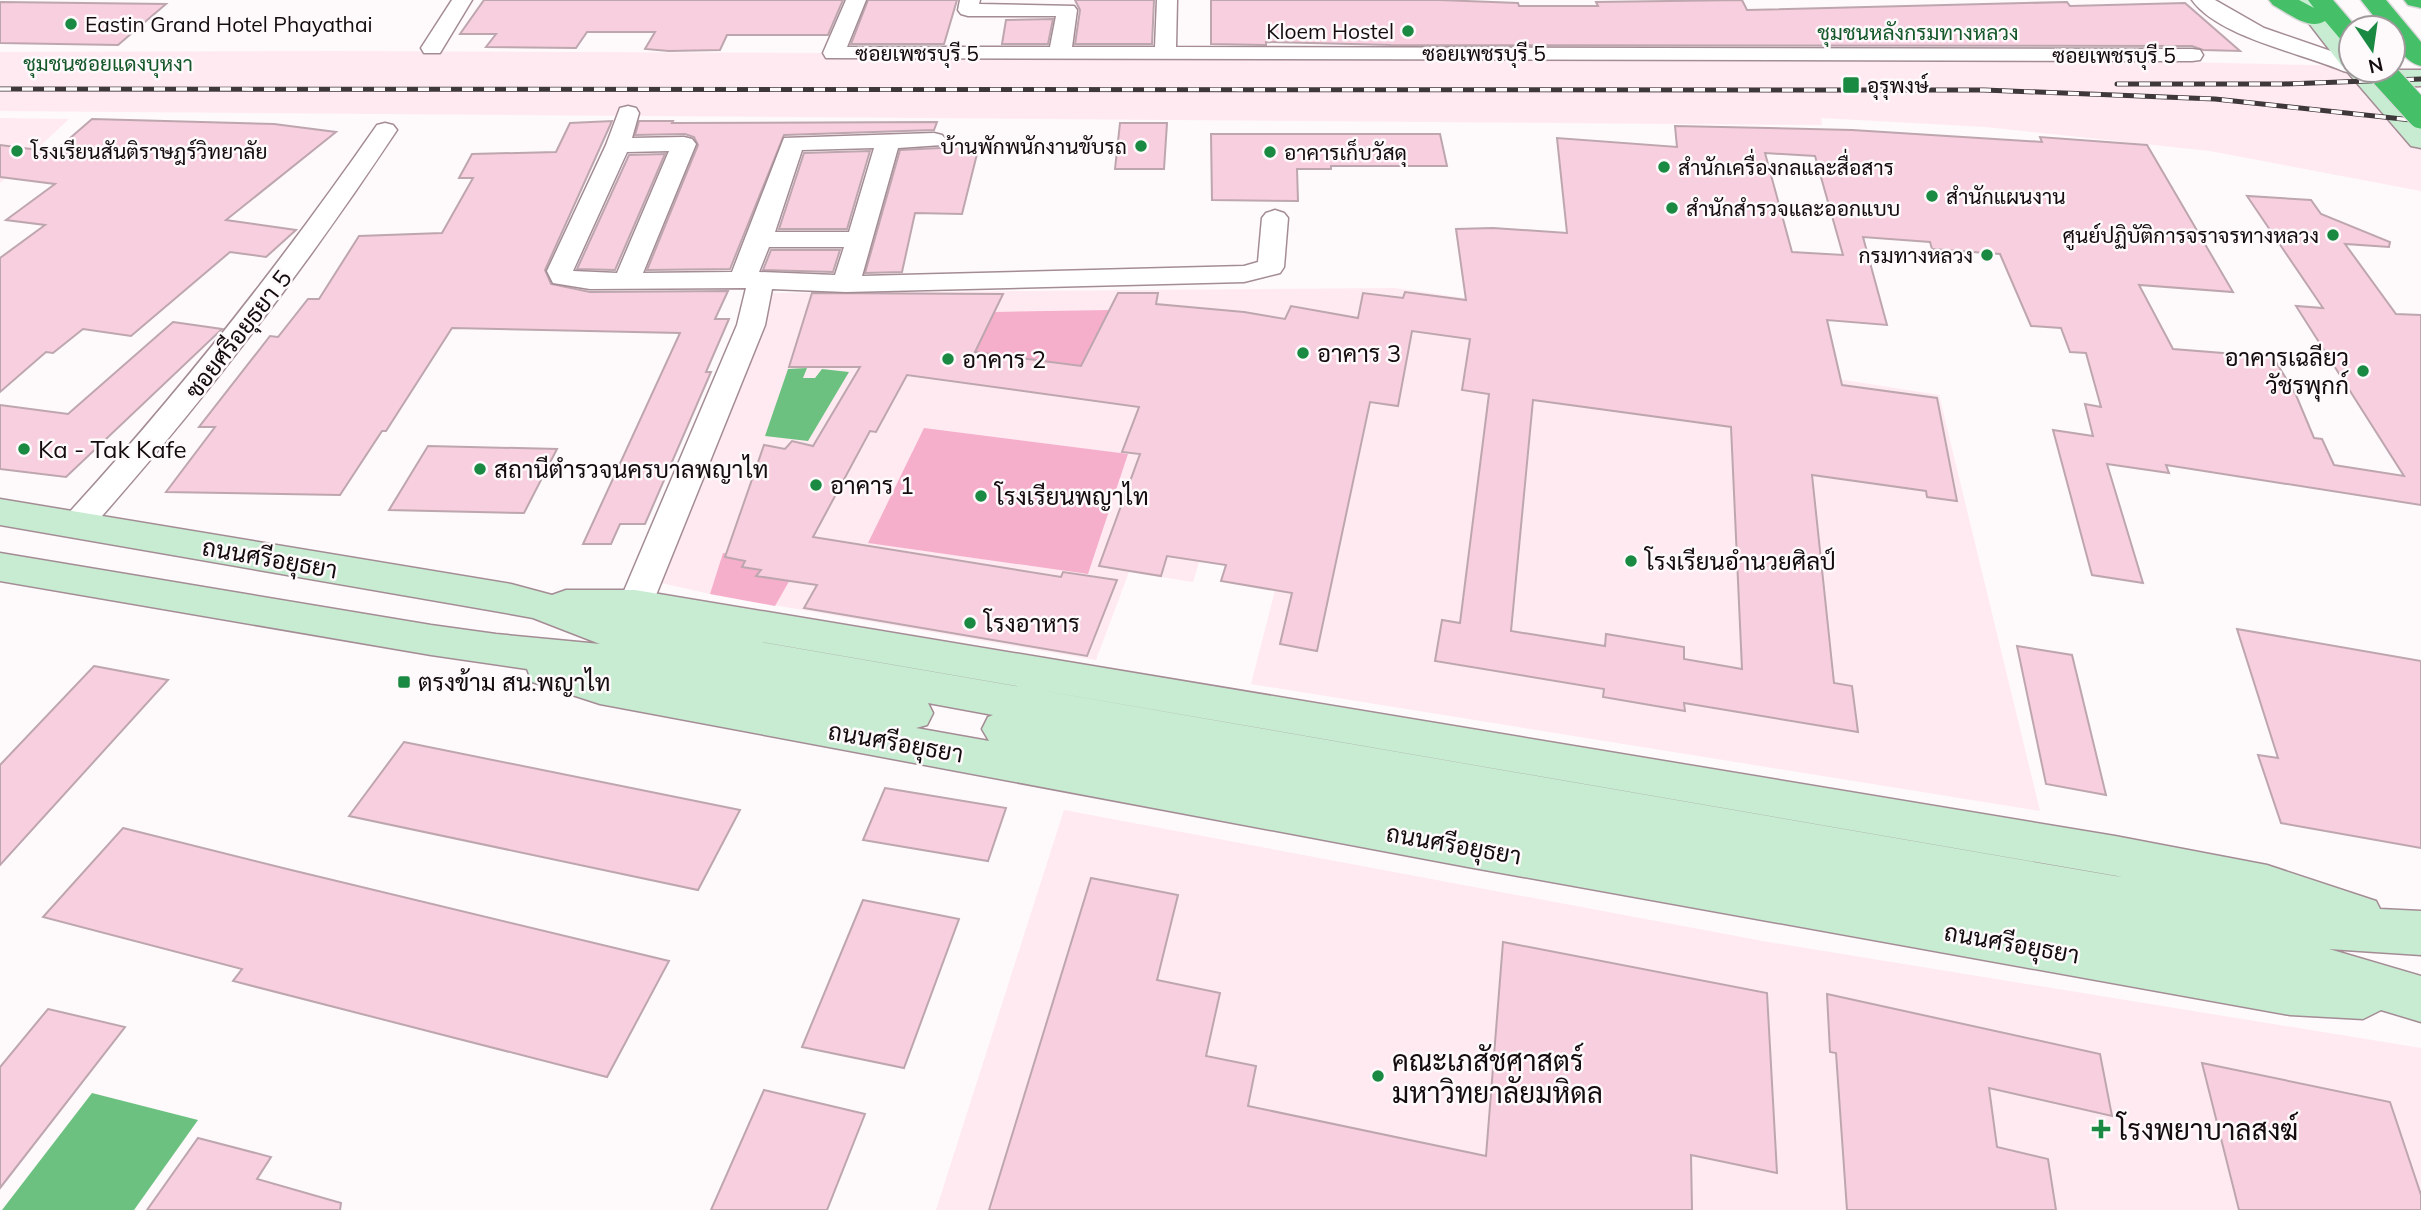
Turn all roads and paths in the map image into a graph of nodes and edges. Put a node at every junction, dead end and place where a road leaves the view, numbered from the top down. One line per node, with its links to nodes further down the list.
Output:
1 (462, 0): 17 (street)
2 (856, 0): 18 (street, ซอยเพชรบุรี 5)
3 (970, 0): 11 (street)
4 (1167, 0): 19 (street)
5 (2202, 0): 22 (street)
6 (2281, 0): 12 (highway)
7 (2350, 0): 13 (highway)
8 (2373, 0): 21 (highway)
9 (2381, 0): 16 (main road)
10 (1068, 5): 11 (street); 18 (street)
11 (1038, 6)
12 (2312, 6): 14 (highway); 15 (main road)
13 (2361, 14)
14 (2337, 26)
15 (2337, 38)
16 (2421, 46)
17 (432, 48)
18 (1060, 53): 19 (street, ซอยเพชรบุรี 5)
19 (1165, 53): 20 (street, ซอยเพชรบุรี 5)
20 (2192, 55)
21 (2421, 58)
22 (2337, 61)
23 (2407, 72): 26 (highway)
24 (2374, 84): 31 (main road)
25 (2381, 84): 28 (highway, bridge)
26 (2421, 89)
27 (628, 113): 33 (street)
28 (2421, 115)
29 (385, 130): 41 (street, ซอยศรีอยุธยา 5)
30 (934, 140): 32 (street)
31 (2421, 140)
32 (888, 141): 35 (street); 36 (street)
33 (618, 145): 38 (street); 38 (street)
34 (1275, 218): 39 (street)
35 (760, 239): 36 (street); 37 (street)
36 (860, 240): 39 (street)
37 (752, 280): 38 (street); 39 (street); 44 (street)
38 (625, 282)
39 (846, 284)
40 (0, 512): 41 (main road, ถนนศรีอยุธยา)
41 (76, 525): 43 (main road, ถนนศรีอยุธยา)
42 (0, 567): 47 (main road, ถนนศรีอยุธยา)
43 (539, 605): 44 (main road, ถนนศรีอยุธยา); 45 (main road, ถนนศรีอยุธยา)
44 (635, 605): 45 (main road, ถนนศรีอยุธยา)
45 (1869, 833): 46 (main road, ถนนศรีอยุธยา)
46 (2411, 932)
47 (2420, 999)

